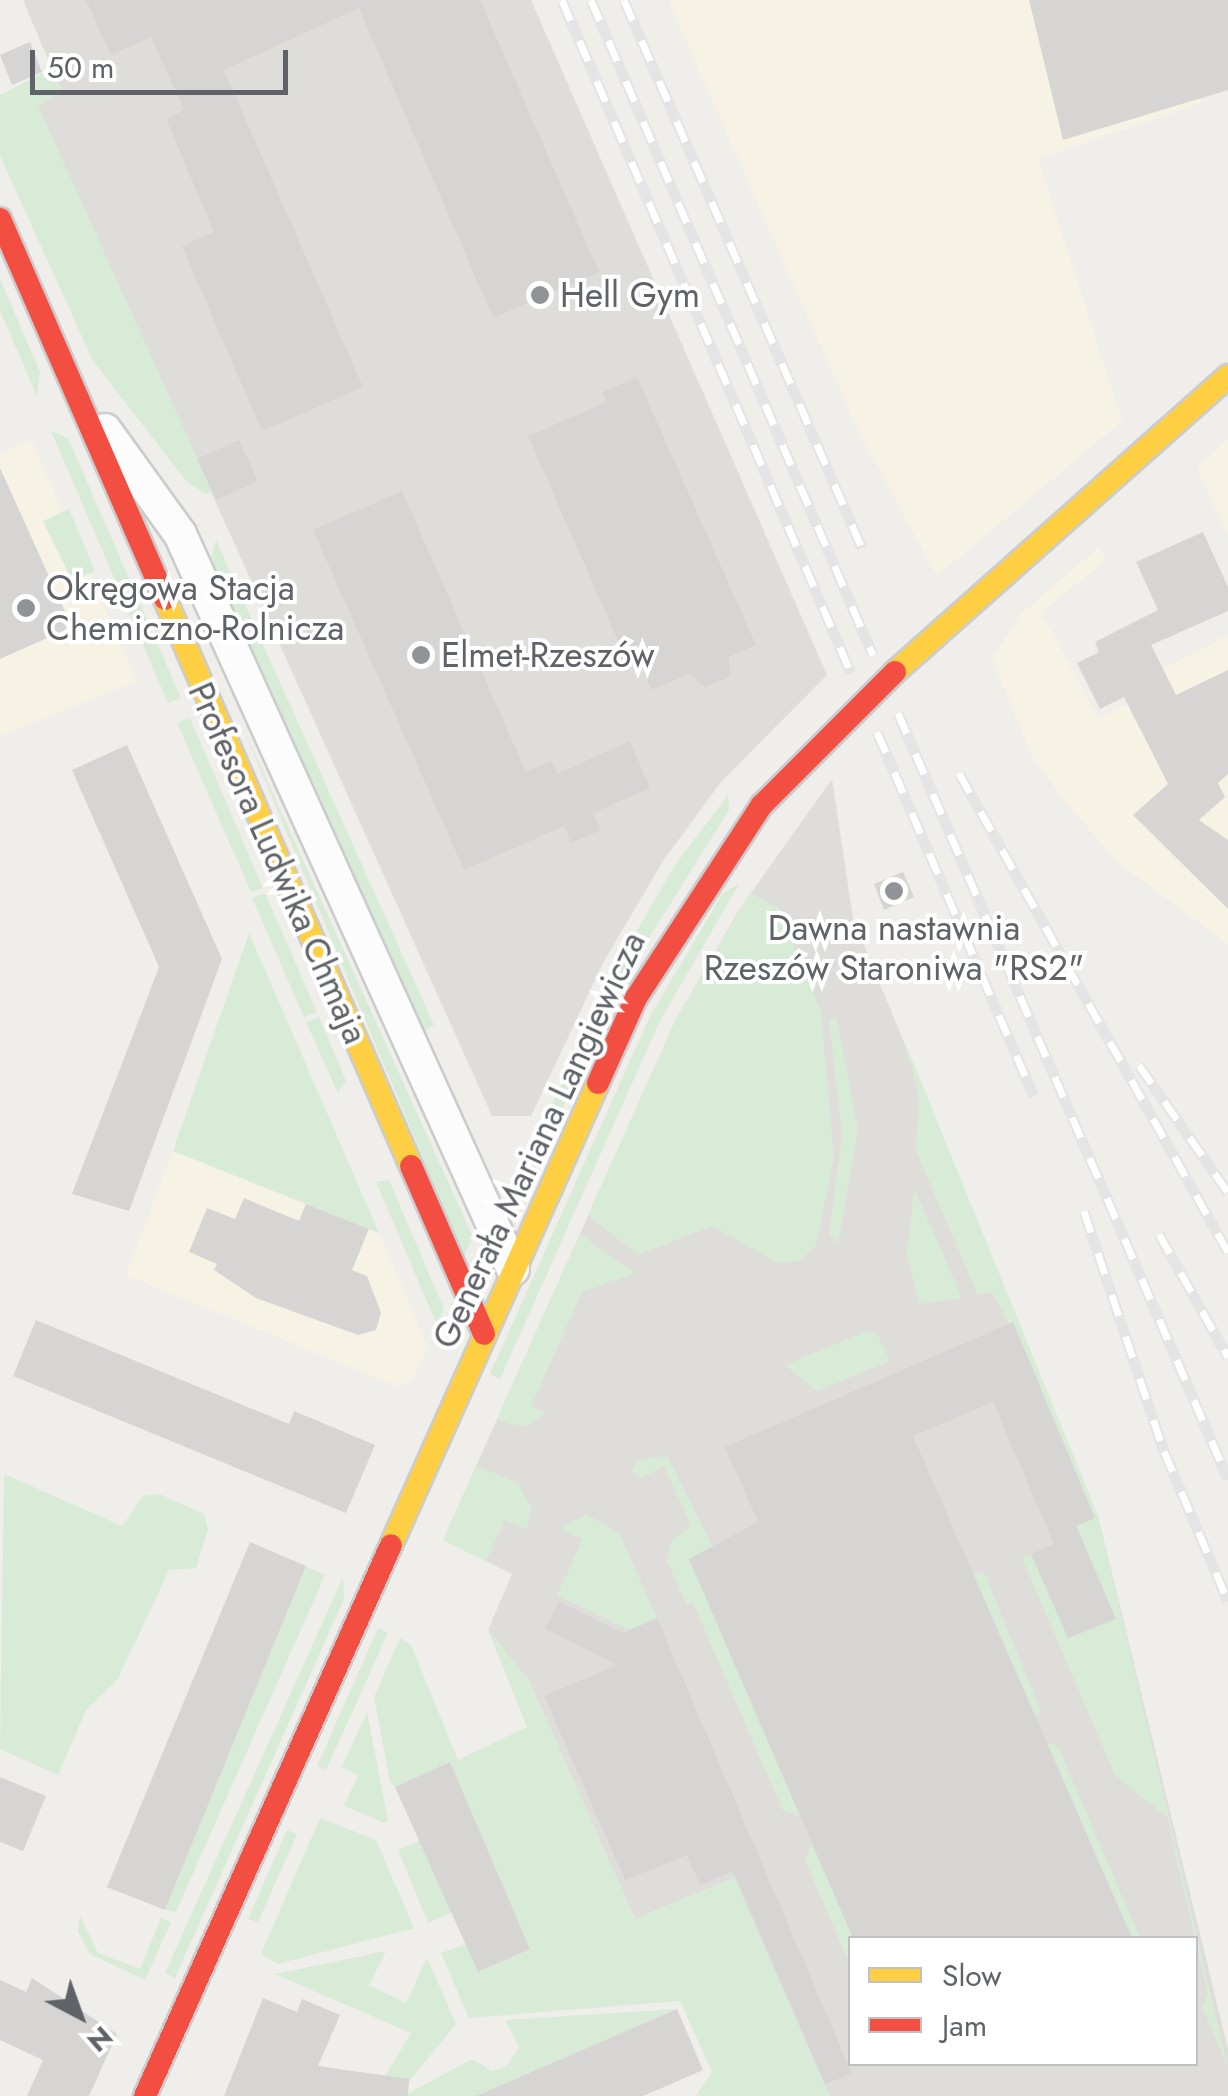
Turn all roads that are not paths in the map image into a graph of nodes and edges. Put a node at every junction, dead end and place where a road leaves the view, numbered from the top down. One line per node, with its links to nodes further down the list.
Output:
1 (0, 219): 3 (street, Profesora Ludwika Chmaja)
2 (1228, 376): 4 (street, Generała Mariana Langiewicza)
3 (75, 391): 4 (street, Profesora Ludwika Chmaja); 5 (street, Profesora Ludwika Chmaja)
4 (514, 1269): 5 (street, Generała Mariana Langiewicza)
5 (484, 1334): 6 (street, Generała Mariana Langiewicza)
6 (145, 2096)

